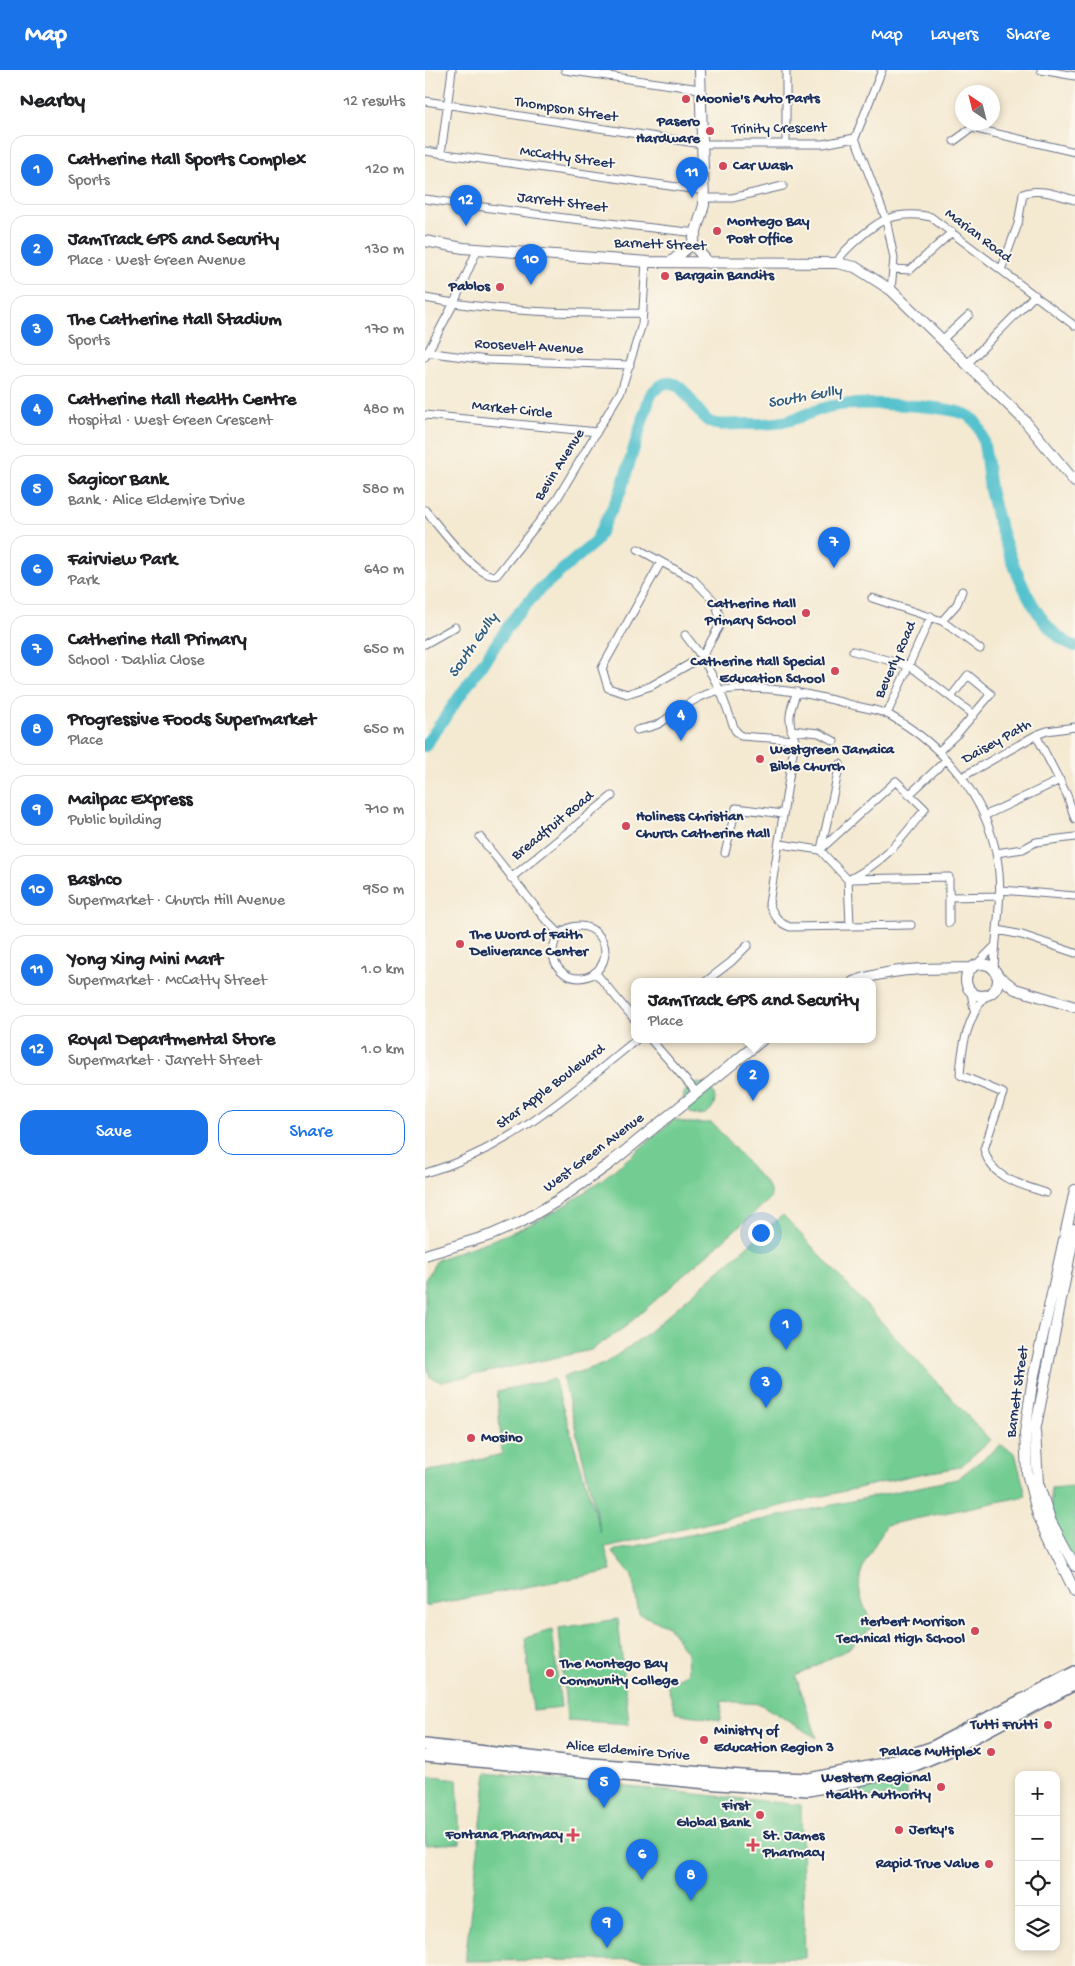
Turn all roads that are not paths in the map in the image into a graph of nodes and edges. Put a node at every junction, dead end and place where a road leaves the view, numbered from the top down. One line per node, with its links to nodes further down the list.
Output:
1 (452, 70): 10 (street)
2 (565, 70): 8 (street)
3 (700, 70): 8 (main road)
4 (785, 70): 14 (street)
5 (883, 70): 11 (street)
6 (1041, 70): 7 (street)
7 (1075, 76)
8 (700, 89): 13 (main road)
9 (425, 101): 10 (street, Thompson Street)
10 (448, 106): 13 (street, Thompson Street); 17 (street)
11 (855, 138): 14 (street, Trinity Crescent); 22 (street)
12 (954, 140): 16 (street)
13 (702, 144): 14 (street, Trinity Crescent); 19 (main road)
14 (786, 144)
15 (425, 151): 17 (street, McCatty Street)
16 (1075, 152)
17 (441, 154): 19 (street, McCatty Street)
18 (783, 186): 19 (street, McCatty Street)
19 (705, 195): 24 (main road)
20 (425, 199): 24 (street, Jarrett Street)
21 (1075, 200): 33 (street)
22 (886, 219): 23 (street, Marian Road); 31 (street, Marian Road); 32 (street)
23 (952, 232): 32 (street); 33 (street, Marian Road)
24 (697, 233): 26 (main road)
25 (425, 241): 27 (main road, Barnett Street)
26 (692, 244): 28 (main road); 30 (main road)
27 (478, 248): 29 (main road, Barnett Street); 37 (street)
28 (672, 261): 29 (main road, Barnett Street); 30 (main road, Barnett Street)
29 (646, 262): 38 (street, Bevin Avenue)
30 (709, 262): 31 (main road, Barnett Street)
31 (837, 263): 34 (main road, Barnett Street)
32 (893, 269): 34 (street)
33 (1001, 270): 35 (street, Marian Road)
34 (891, 290): 41 (main road, Barnett Street)
35 (1035, 295): 40 (street, Marian Road); 43 (street)
36 (425, 298): 37 (street)
37 (454, 303): 38 (street); 42 (street)
38 (643, 313): 44 (street, Bevin Avenue)
39 (969, 315): 41 (street)
40 (1075, 326)
41 (943, 339): 43 (main road, Barnett Street)
42 (426, 354): 44 (street, Roosevelt Avenue)
43 (967, 364): 48 (main road, Barnett Street)
44 (630, 365): 46 (street, Bevin Avenue)
45 (425, 415): 46 (street, Market Circle)
46 (597, 432): 50 (street, Bevin Avenue)
47 (1075, 466): 48 (main road)
48 (1064, 469): 49 (main road, Barnett Street)
49 (1075, 482)
50 (425, 510)
51 (638, 549): 52 (street)
52 (661, 562): 62 (street); 62 (street)
53 (962, 591): 56 (street)
54 (872, 598): 55 (street)
55 (931, 616): 56 (street); 63 (street, Beverly Road)
56 (942, 621): 60 (street)
57 (455, 627): 59 (street)
58 (685, 635): 62 (street)
59 (425, 644)
60 (980, 649)
61 (853, 651): 63 (street)
62 (702, 657): 64 (street)
63 (910, 666): 66 (street); 67 (street, Beverly Road)
64 (720, 690): 65 (street); 70 (street); 73 (street)
65 (797, 692): 67 (street); 71 (street)
66 (951, 696): 68 (street); 68 (street)
67 (887, 714): 75 (street)
68 (974, 715): 75 (street)
69 (1075, 727): 72 (street, Daisey Path)
70 (637, 730)
71 (791, 730): 73 (street); 74 (street)
72 (1037, 735): 78 (street, Daisey Path); 79 (street)
73 (795, 740): 82 (street)
74 (833, 741)
75 (939, 751): 76 (street)
76 (946, 760): 78 (street); 80 (street)
77 (840, 764): 88 (street)
78 (963, 777): 83 (street)
79 (1060, 780): 83 (street); 84 (street)
80 (909, 795): 88 (street); 92 (street)
81 (612, 796): 91 (street, Breadfruit Road)
82 (783, 814): 87 (street); 89 (street)
83 (984, 816): 90 (street)
84 (1075, 819)
85 (480, 837): 91 (street)
86 (1075, 837): 90 (street)
87 (779, 844): 88 (street); 98 (street)
88 (820, 850): 92 (street)
89 (725, 853)
90 (996, 853): 93 (street)
91 (511, 878): 100 (street)
92 (848, 880): 95 (street); 98 (street)
93 (1001, 893): 94 (street); 95 (street); 99 (street)
94 (1075, 896)
95 (949, 897): 96 (street)
96 (949, 923)
97 (911, 925): 98 (street)
98 (849, 926)
99 (998, 930): 102 (street); 103 (street)
100 (560, 934): 106 (street); 106 (street)
101 (748, 944): 108 (street)
102 (995, 946): 104 (street); 107 (street)
103 (1075, 953)
104 (974, 967): 105 (main road); 107 (main road); 110 (main road)
105 (950, 969): 109 (main road); 110 (main road)
106 (595, 972): 115 (street)
107 (995, 972): 111 (main road); 112 (main road)
108 (710, 978)
109 (864, 978)
110 (969, 988): 112 (main road); 114 (street)
111 (1015, 989): 112 (main road); 113 (main road)
112 (988, 994): 114 (street)
113 (1075, 1007)
114 (974, 1010): 122 (street)
115 (631, 1015)
116 (632, 1043): 120 (street, Star Apple Boulevard)
117 (654, 1043): 119 (street)
118 (758, 1043): 119 (main road, West Green Avenue)
119 (697, 1093): 124 (main road, West Green Avenue)
120 (425, 1174)
121 (1075, 1190): 126 (main road, Barnett Street)
122 (1046, 1193)
123 (1075, 1228): 125 (main road, Barnett Street)
124 (425, 1255)
125 (1075, 1566)
126 (1075, 1592)
127 (1075, 1672): 129 (main road, Alice Eldemire Drive)
128 (1075, 1684): 130 (main road, Alice Eldemire Drive)
129 (425, 1745)
130 (425, 1756)

